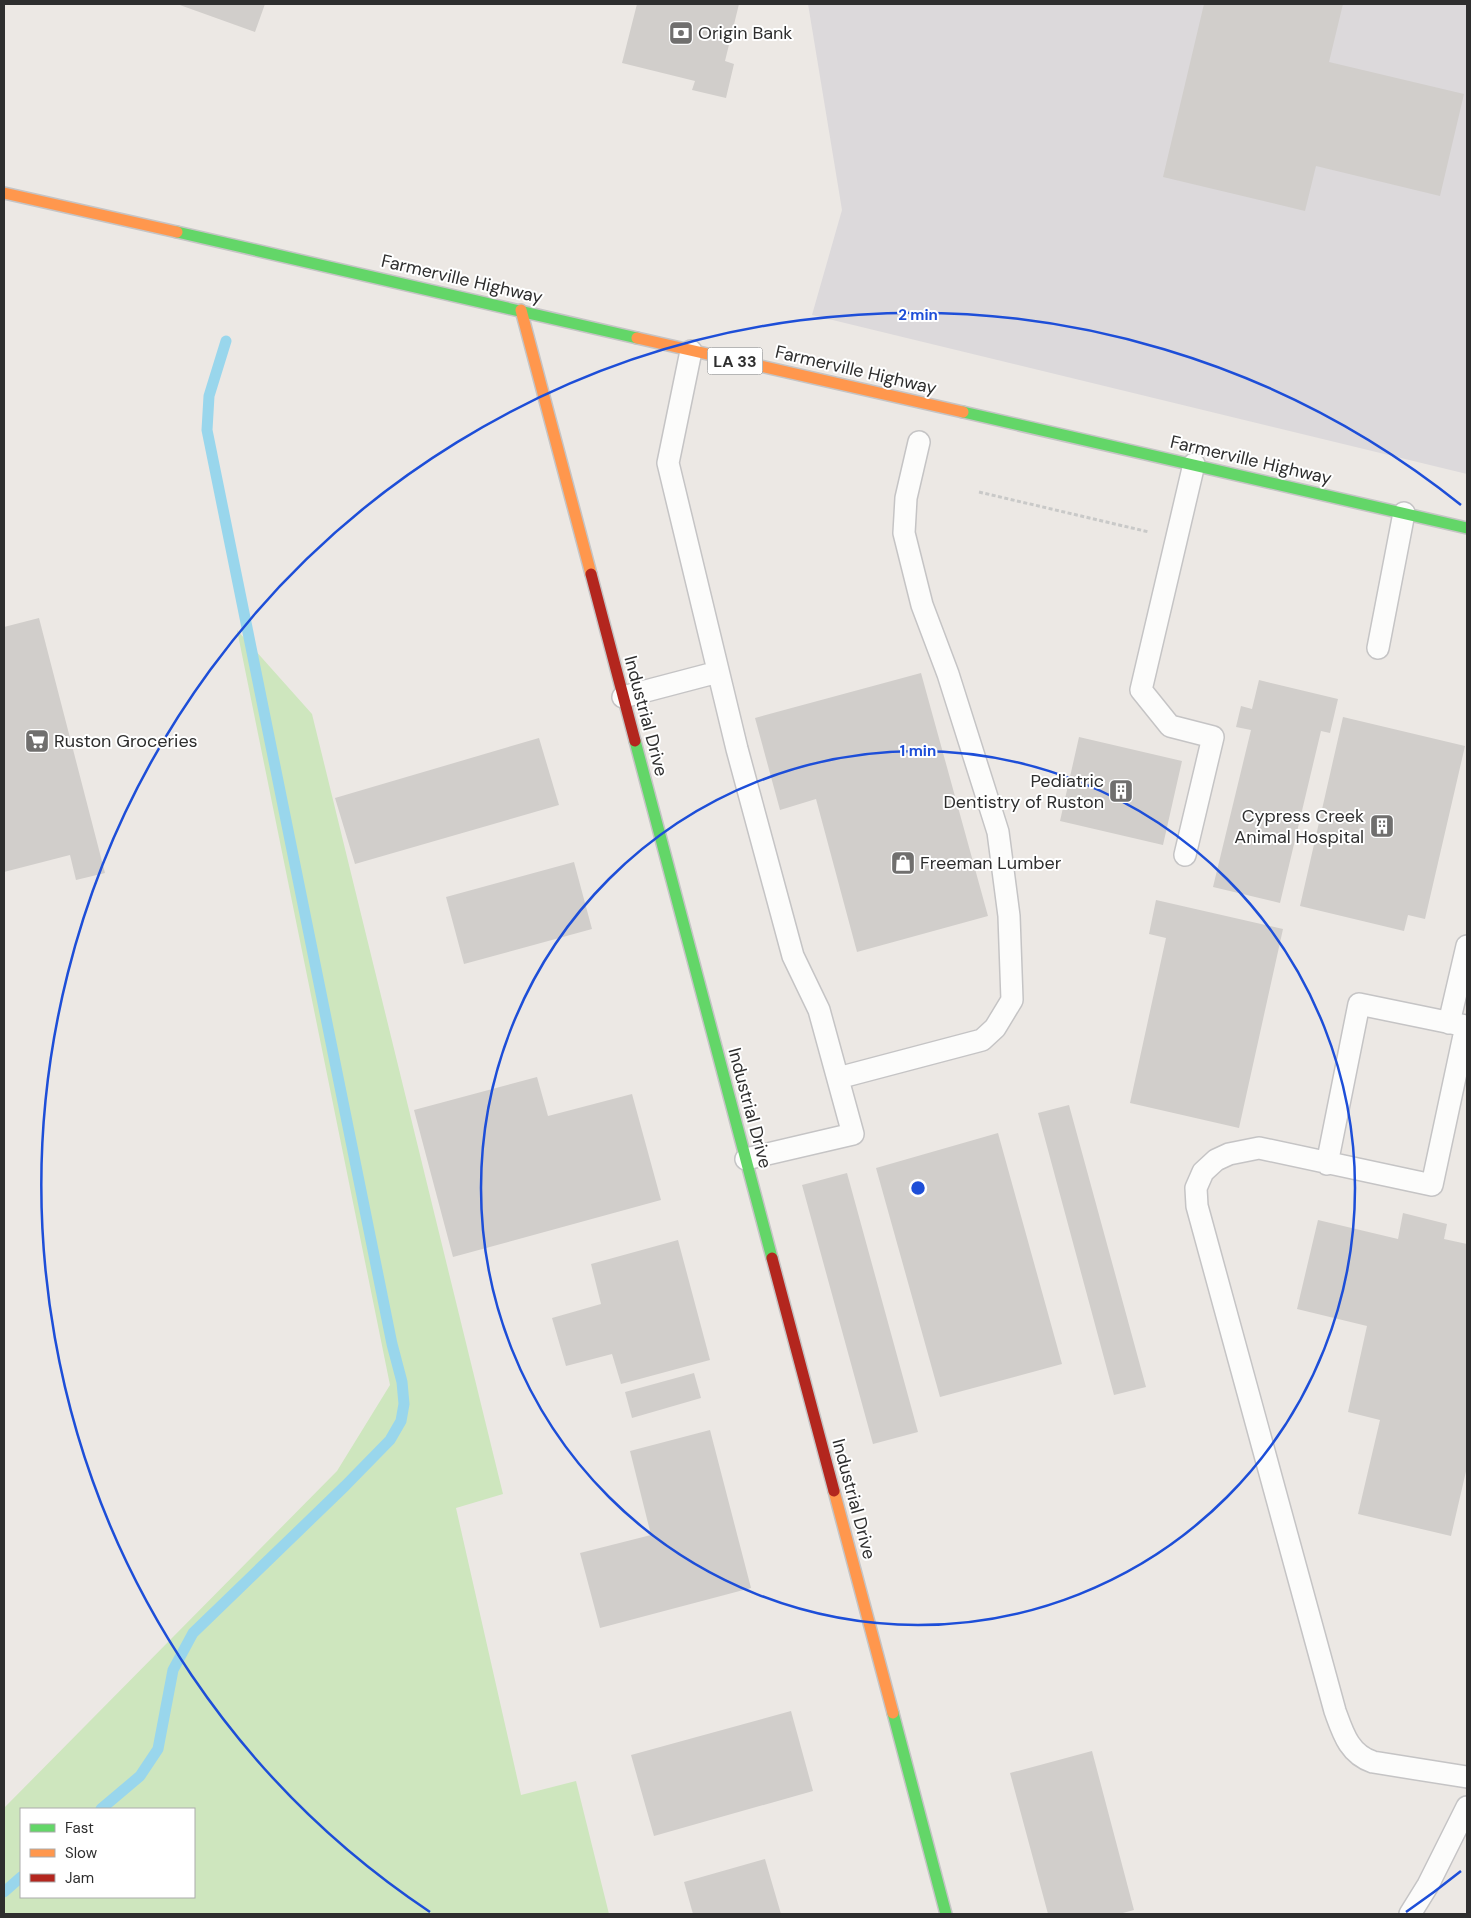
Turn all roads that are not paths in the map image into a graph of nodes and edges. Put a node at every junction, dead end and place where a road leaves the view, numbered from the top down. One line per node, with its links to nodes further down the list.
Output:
1 (4, 192): 2 (street, Farmerville Highway / LA 33)
2 (520, 310): 3 (street, Farmerville Highway / LA 33); 10 (street, Industrial Drive)
3 (691, 351): 5 (street, Farmerville Highway / LA 33); 9 (lane)
4 (920, 442): 14 (lane)
5 (1194, 464): 6 (street, Farmerville Highway / LA 33); 11 (lane)
6 (1404, 514): 7 (street, Farmerville Highway / LA 33); 8 (lane)
7 (1467, 528)
8 (1378, 648)
9 (718, 672): 10 (lane); 14 (lane)
10 (623, 697): 15 (street, Industrial Drive)
11 (1185, 855)
12 (1467, 946): 13 (lane)
13 (1461, 1025): 16 (lane); 16 (lane)
14 (838, 1078): 15 (lane)
15 (746, 1159): 19 (street, Industrial Drive)
16 (1327, 1164): 17 (lane)
17 (1467, 1777)
18 (1467, 1807): 20 (lane)
19 (946, 1914)
20 (1410, 1914)

